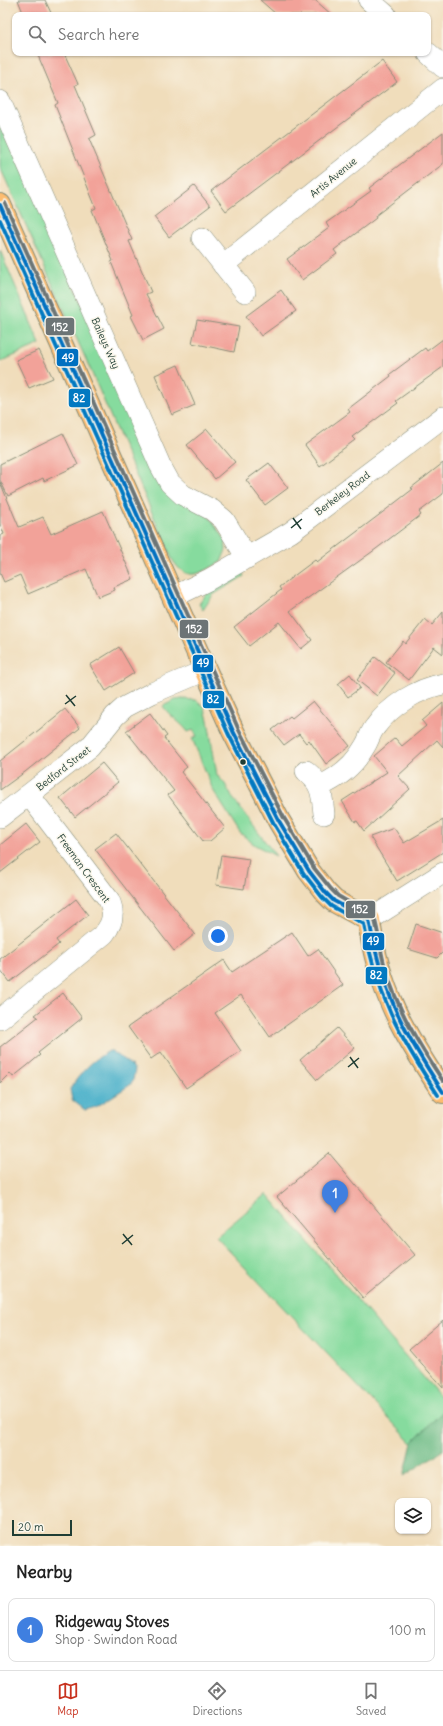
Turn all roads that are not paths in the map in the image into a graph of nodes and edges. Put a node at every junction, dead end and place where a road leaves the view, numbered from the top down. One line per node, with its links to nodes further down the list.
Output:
1 (369, 0): 2 (street)
2 (383, 12)
3 (431, 56): 4 (street)
4 (443, 67)
5 (443, 89): 9 (street, Artis Avenue)
6 (0, 101): 12 (street, Baileys Way)
7 (0, 205): 13 (main road)
8 (202, 238): 9 (street)
9 (223, 265): 10 (street)
10 (245, 292)
11 (443, 417): 12 (street, Berkeley Road)
12 (247, 558): 13 (street, Berkeley Road)
13 (173, 597): 14 (main road)
14 (206, 670): 18 (street, Bedford Street); 22 (main road)
15 (443, 684): 17 (street)
16 (306, 771): 17 (street)
17 (320, 786): 19 (street)
18 (29, 795): 20 (street, Bedford Street); 23 (street, Freeman Crescent)
19 (324, 814)
20 (0, 817)
21 (443, 873): 22 (street)
22 (368, 920): 24 (main road)
23 (0, 1019)
24 (443, 1092)

